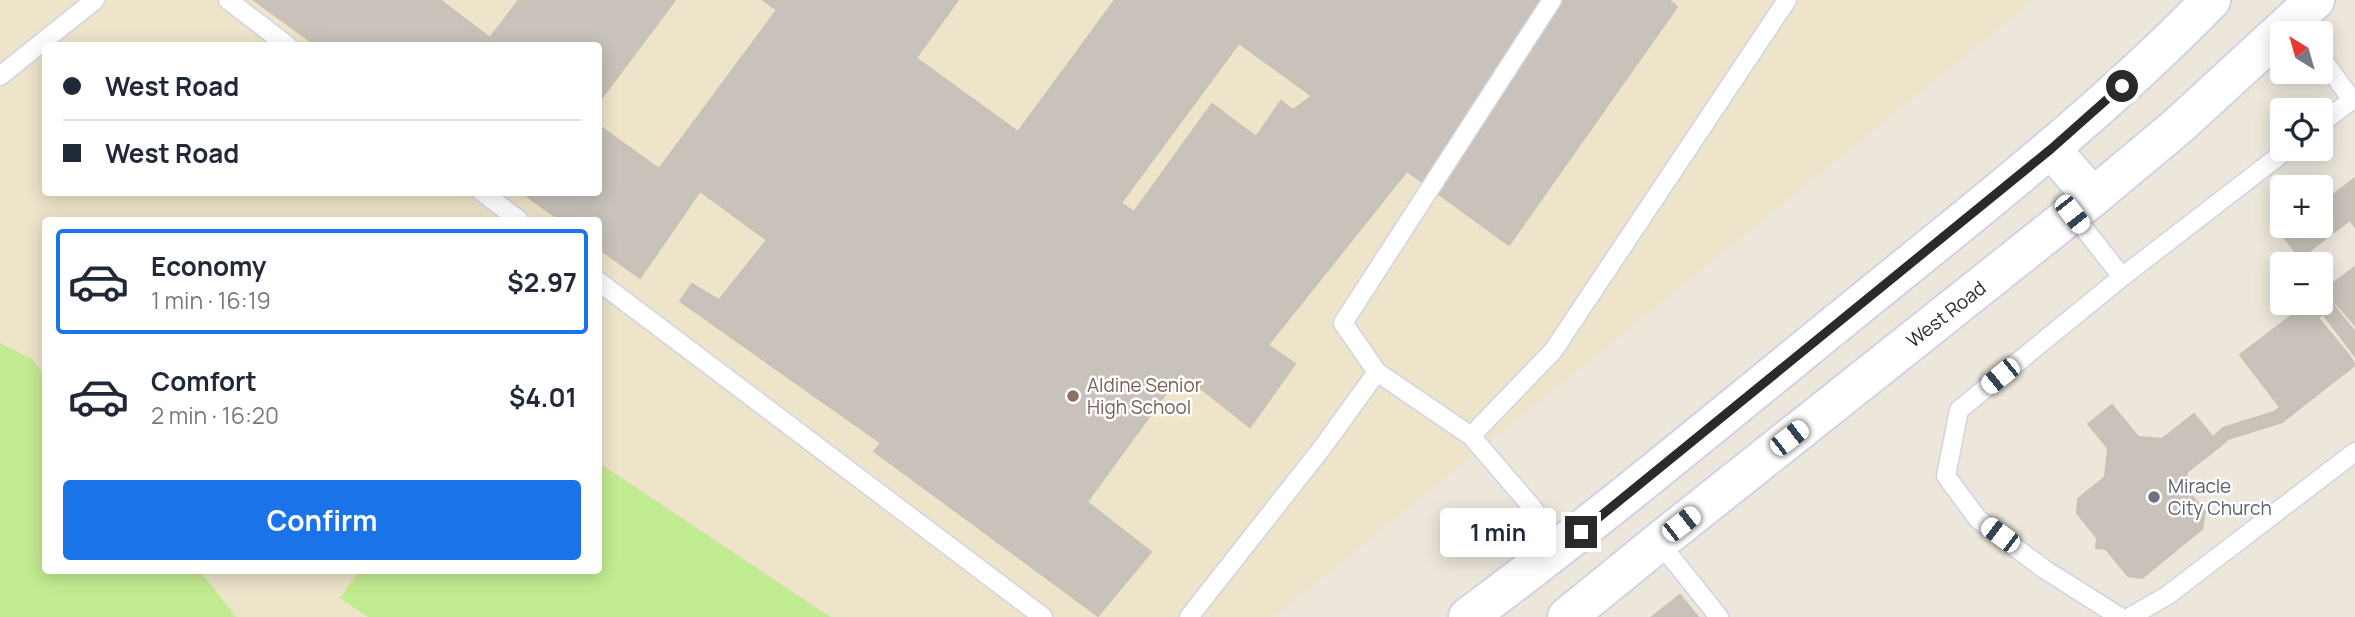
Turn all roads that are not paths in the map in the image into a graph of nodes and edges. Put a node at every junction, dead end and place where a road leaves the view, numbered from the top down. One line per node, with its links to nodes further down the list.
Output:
1 (95, 0): 7 (lane)
2 (228, 0): 9 (lane)
3 (1552, 0): 20 (lane)
4 (1787, 0): 21 (lane)
5 (2211, 0): 13 (main road)
6 (2301, 19): 16 (main road, West Road)
7 (42, 42)
8 (42, 42): 11 (lane)
9 (283, 42)
10 (2333, 74): 12 (lane)
11 (0, 76)
12 (2333, 114)
13 (2051, 149): 16 (main road); 24 (main road)
14 (2272, 161): 18 (lane)
15 (487, 196): 17 (lane)
16 (2083, 205): 18 (lane); 23 (main road, West Road)
17 (515, 217)
18 (2122, 277): 31 (lane)
19 (602, 284): 26 (lane)
20 (1377, 372): 21 (lane); 27 (lane)
21 (1471, 436): 24 (lane)
22 (2355, 452): 32 (lane)
23 (1659, 542): 25 (main road, West Road); 30 (lane)
24 (1559, 550): 25 (main road); 28 (main road)
25 (1597, 594): 29 (main road, West Road)
26 (1043, 617)
27 (1189, 617)
28 (1468, 617)
29 (1567, 617)
30 (1719, 617)
31 (2120, 617)
32 (2130, 617)

